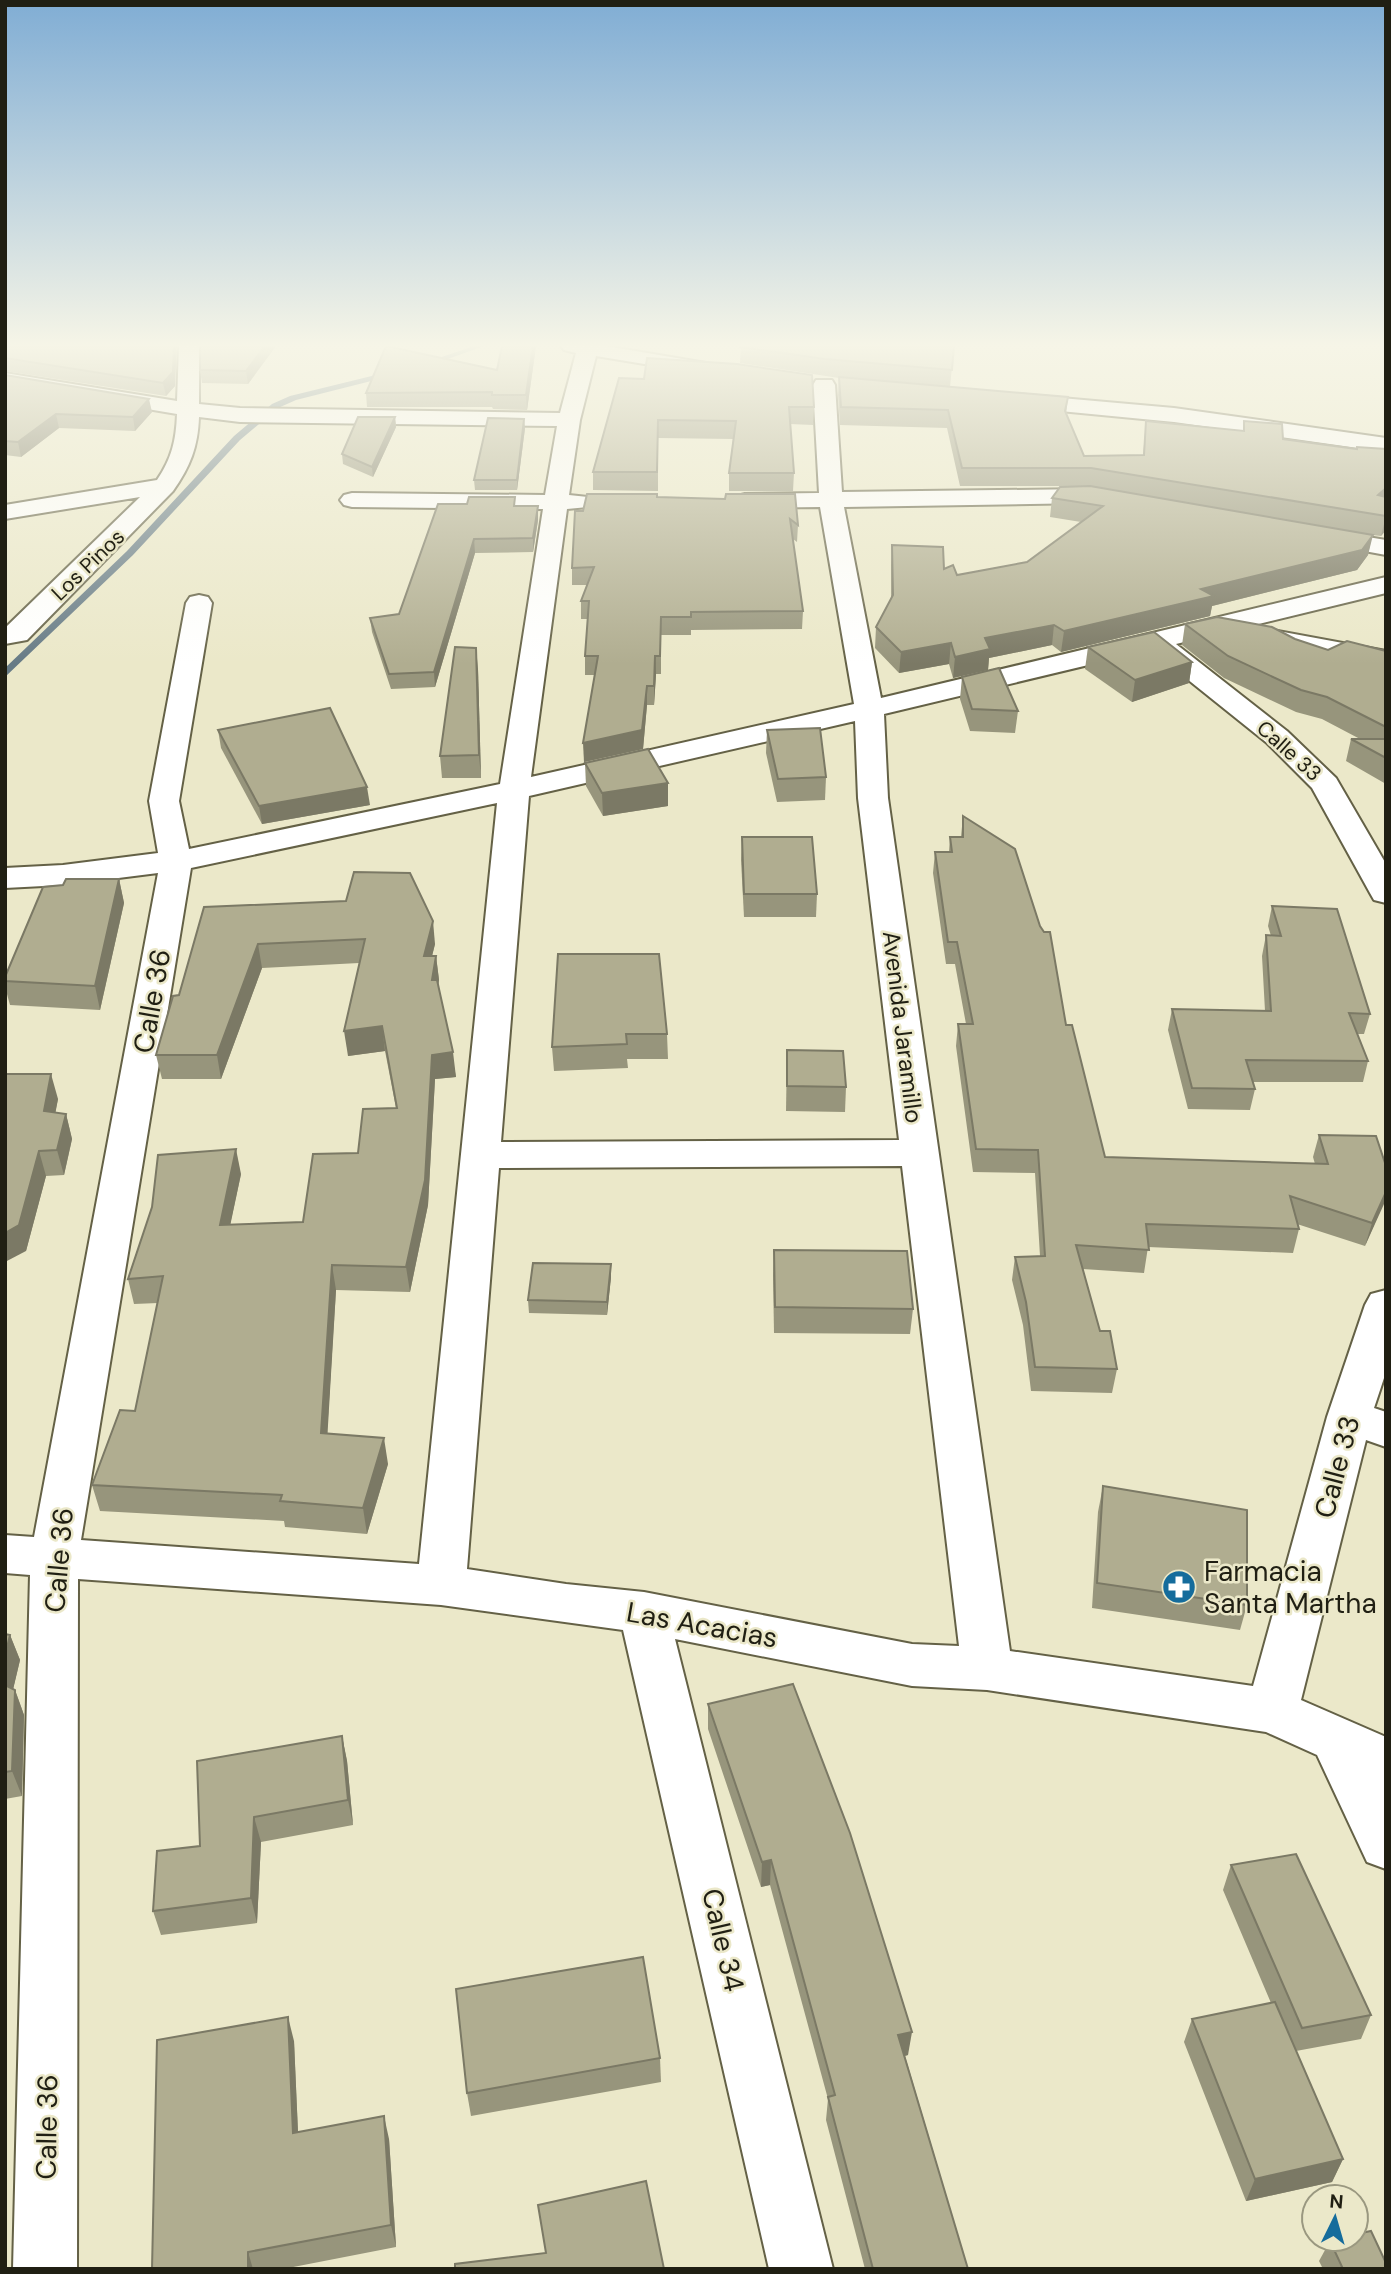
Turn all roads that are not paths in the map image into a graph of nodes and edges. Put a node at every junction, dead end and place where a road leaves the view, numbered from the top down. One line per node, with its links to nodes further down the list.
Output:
1 (183, 452): 4 (street, Los Pinos)
2 (564, 452): 8 (street)
3 (828, 452): 7 (street, Avenida Jaramillo)
4 (166, 486): 11 (street); 17 (street, Los Pinos)
5 (352, 500): 8 (street)
6 (721, 501): 7 (street)
7 (831, 501): 10 (street); 20 (street, Avenida Jaramillo)
8 (556, 502): 9 (street); 21 (street)
9 (597, 502)
10 (1129, 503)
11 (5, 512)
12 (1291, 531): 13 (street)
13 (1386, 548)
14 (1386, 584): 16 (street)
15 (199, 603): 22 (street)
16 (1211, 626): 18 (street); 19 (street)
17 (5, 636)
18 (1155, 640): 20 (street); 24 (street, Calle 33)
19 (1386, 659)
20 (869, 710): 21 (street); 25 (street, Avenida Jaramillo)
21 (514, 790): 22 (street); 26 (street)
22 (176, 862): 23 (street); 30 (street, Calle 36)
23 (5, 878)
24 (1386, 893)
25 (920, 1153): 26 (street); 33 (street, Avenida Jaramillo)
26 (481, 1155): 31 (street)
27 (1386, 1305): 28 (street, Calle 33)
28 (1368, 1424): 34 (street, Calle 33)
29 (5, 1554): 30 (street, Las Acacias)
30 (54, 1557): 31 (street, Las Acacias); 38 (street, Calle 36)
31 (441, 1585): 32 (street, Las Acacias)
32 (644, 1612): 33 (street, Las Acacias); 39 (street, Calle 34)
33 (987, 1669): 34 (street, Las Acacias)
34 (1272, 1711): 35 (street, Las Acacias)
35 (1335, 1739): 36 (street, Las Acacias); 37 (street)
36 (1386, 1762)
37 (1386, 1844)
38 (45, 2269)
39 (801, 2269)

